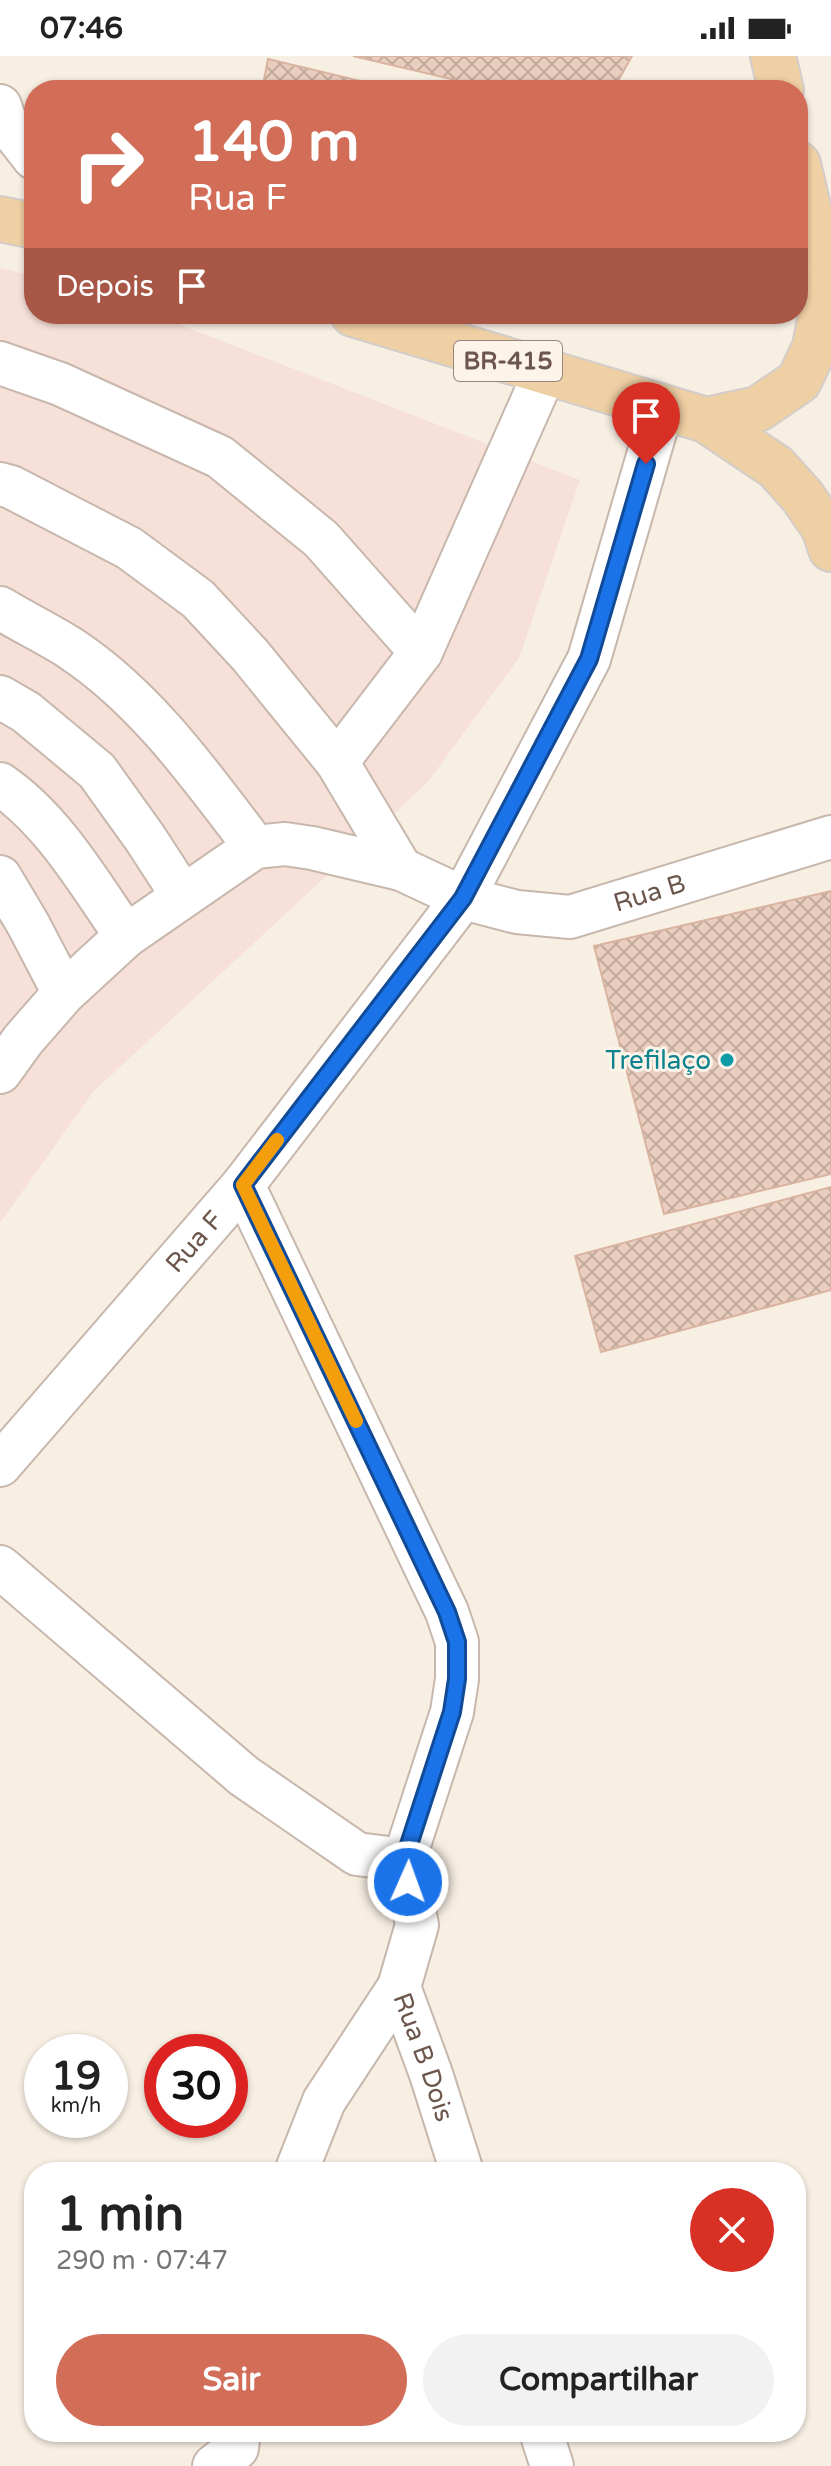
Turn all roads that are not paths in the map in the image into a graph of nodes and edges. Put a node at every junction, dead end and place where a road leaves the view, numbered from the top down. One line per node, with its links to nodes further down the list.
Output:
1 (773, 56): 2 (main road)
2 (779, 80)
3 (0, 106): 4 (street)
4 (24, 145)
5 (808, 213): 8 (main road)
6 (0, 219): 7 (main road)
7 (24, 224)
8 (828, 297): 13 (main road)
9 (386, 324): 11 (main road, BR-415)
10 (0, 363): 17 (street)
11 (545, 372): 12 (main road, BR-415); 17 (street)
12 (662, 408): 13 (main road, BR-415); 26 (street, Rua F)
13 (706, 420): 15 (main road, BR-415)
14 (0, 484): 19 (street)
15 (831, 549)
16 (0, 608): 22 (street)
17 (421, 652): 19 (street)
18 (0, 697): 25 (street)
19 (337, 762): 23 (street)
20 (0, 784): 27 (street)
21 (831, 837): 26 (street, Rua B)
22 (255, 847): 23 (street, Rua B); 25 (street)
23 (401, 869): 26 (street, Rua B)
24 (0, 877): 28 (street)
25 (182, 895): 27 (street)
26 (463, 898): 30 (street, Rua F)
27 (126, 936): 28 (street)
28 (64, 993): 29 (street)
29 (0, 1072)
30 (243, 1185): 31 (street, Rua F); 33 (street, Rua B Dois)
31 (0, 1465)
32 (0, 1567): 33 (street)
33 (404, 1860): 34 (street, Rua B Dois)
34 (399, 1987): 35 (street); 36 (street, Rua B Dois)
35 (300, 2162)
36 (459, 2162)
37 (544, 2442): 38 (street)
38 (552, 2466)

